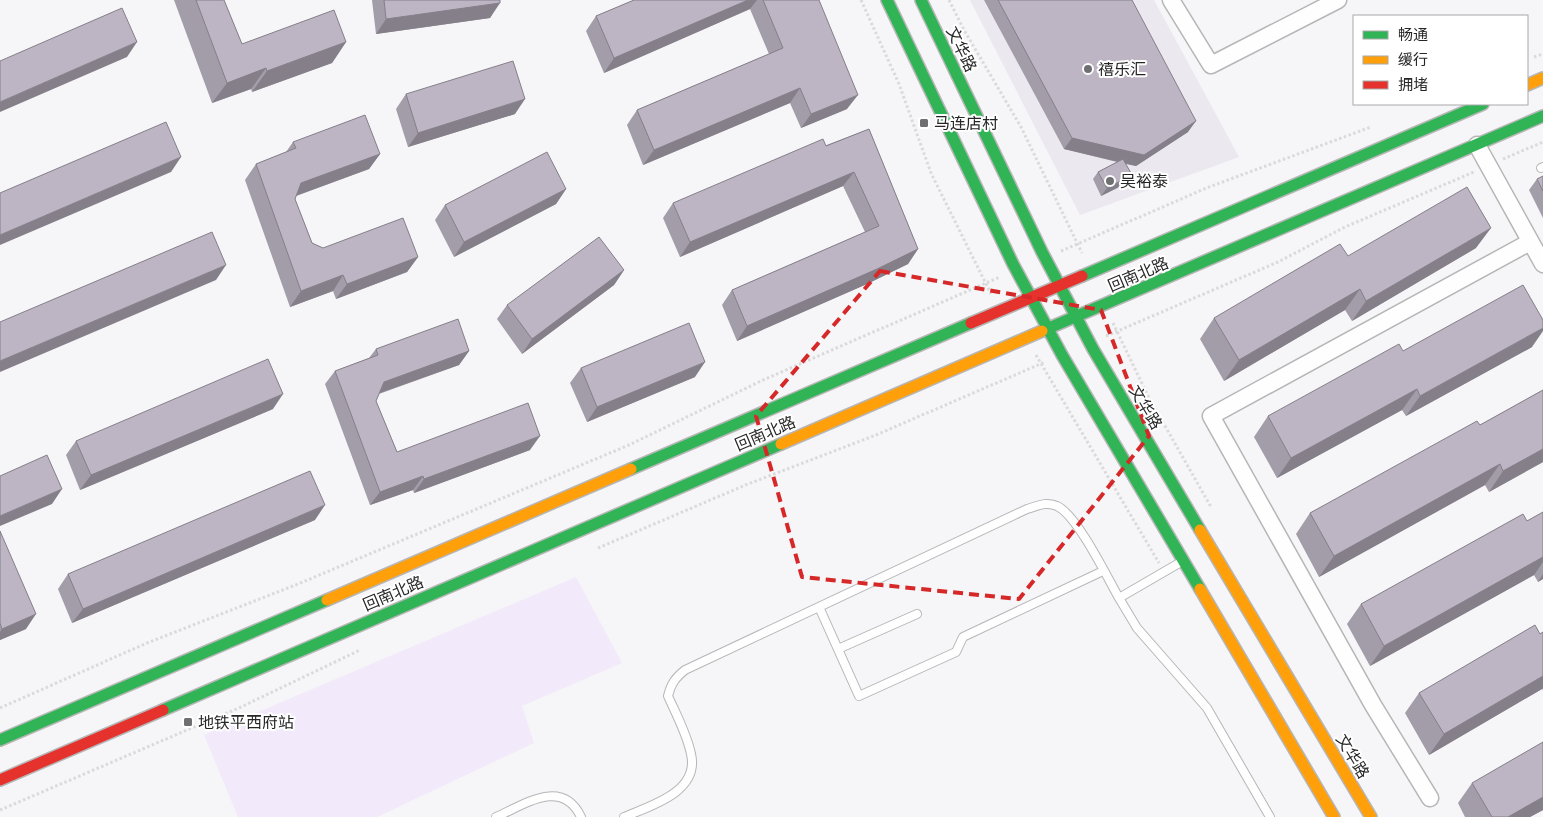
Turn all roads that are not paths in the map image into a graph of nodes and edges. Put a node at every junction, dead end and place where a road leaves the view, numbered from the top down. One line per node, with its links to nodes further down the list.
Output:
1 (887, 0): 13 (main road)
2 (921, 0): 12 (main road, 文华路)
3 (1171, 0): 4 (street)
4 (1338, 0)
5 (1543, 78): 6 (main road)
6 (1528, 85)
7 (1481, 105): 12 (main road, 回南北路)
8 (1543, 116): 9 (main road, 回南北路)
9 (1477, 145): 10 (street); 14 (main road, 回南北路)
10 (1530, 242): 11 (street); 24 (street)
11 (1543, 264)
12 (1060, 286): 13 (main road, 回南北路); 14 (main road, 文华路)
13 (1032, 298): 15 (main road); 22 (main road, 回南北路)
14 (1076, 318): 15 (main road, 回南北路); 31 (main road, 文华路)
15 (1048, 330): 16 (main road); 23 (main road, 回南北路)
16 (1183, 560): 18 (lane); 30 (main road)
17 (1103, 571): 18 (lane); 19 (lane); 21 (lane)
18 (1119, 598): 25 (lane)
19 (819, 607): 21 (lane); 28 (lane)
20 (917, 614): 21 (lane)
21 (838, 649)
22 (0, 740)
23 (0, 780)
24 (1430, 798)
25 (1269, 815): 29 (lane)
26 (496, 817): 27 (lane)
27 (581, 817)
28 (624, 817)
29 (1259, 817)
30 (1334, 817)
31 (1371, 817)

